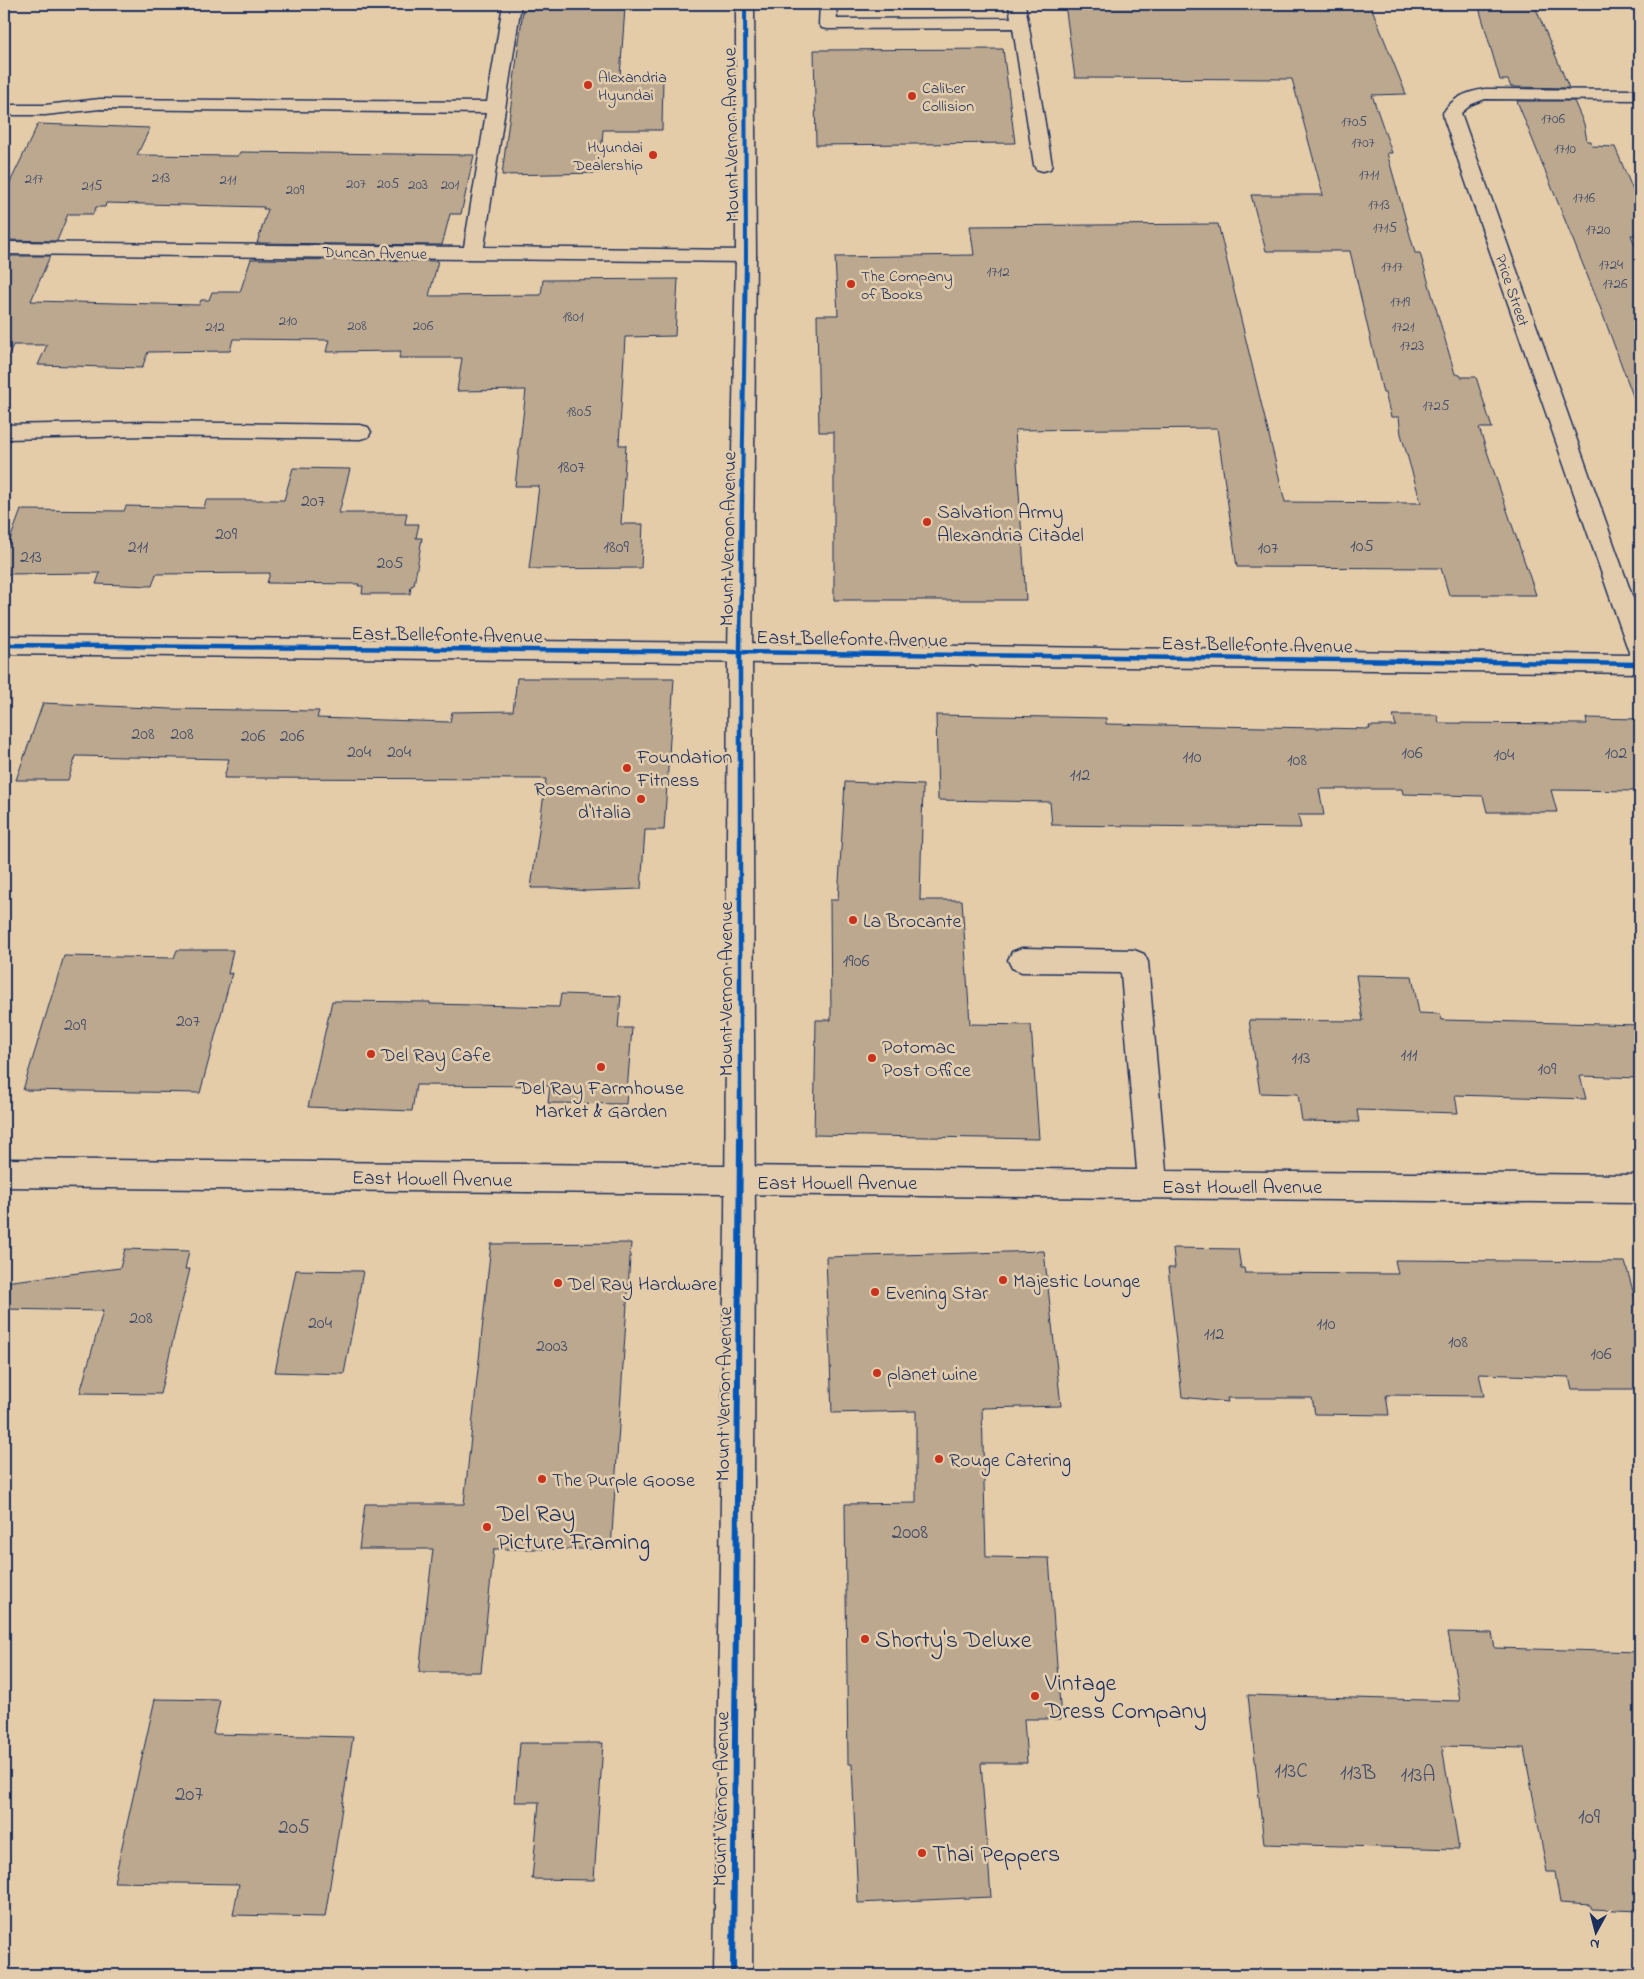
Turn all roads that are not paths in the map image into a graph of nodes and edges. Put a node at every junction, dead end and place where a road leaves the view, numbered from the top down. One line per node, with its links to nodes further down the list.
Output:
1 (512, 4): 7 (street)
2 (745, 4): 12 (street, Mount Vernon Avenue)
3 (828, 4): 5 (street)
4 (1018, 4): 5 (street)
5 (1021, 23): 9 (street)
6 (1640, 94): 16 (street, Price Street)
7 (496, 108): 8 (street); 11 (street)
8 (4, 110)
9 (1043, 165)
10 (4, 248): 11 (street, Duncan Avenue)
11 (473, 253): 12 (street, Duncan Avenue)
12 (746, 256): 17 (street, Mount Vernon Avenue)
13 (4, 432): 14 (street)
14 (360, 432)
15 (4, 644): 17 (street, East Bellefonte Avenue)
16 (1640, 651)
17 (740, 652): 18 (street, East Bellefonte Avenue); 21 (street, Mount Vernon Avenue)
18 (1640, 664)
19 (1022, 960): 22 (street)
20 (4, 1173): 21 (street, East Howell Avenue)
21 (740, 1181): 22 (street, East Howell Avenue); 24 (street, Mount Vernon Avenue)
22 (1153, 1185): 23 (street, East Howell Avenue)
23 (1640, 1189)
24 (733, 1975)

